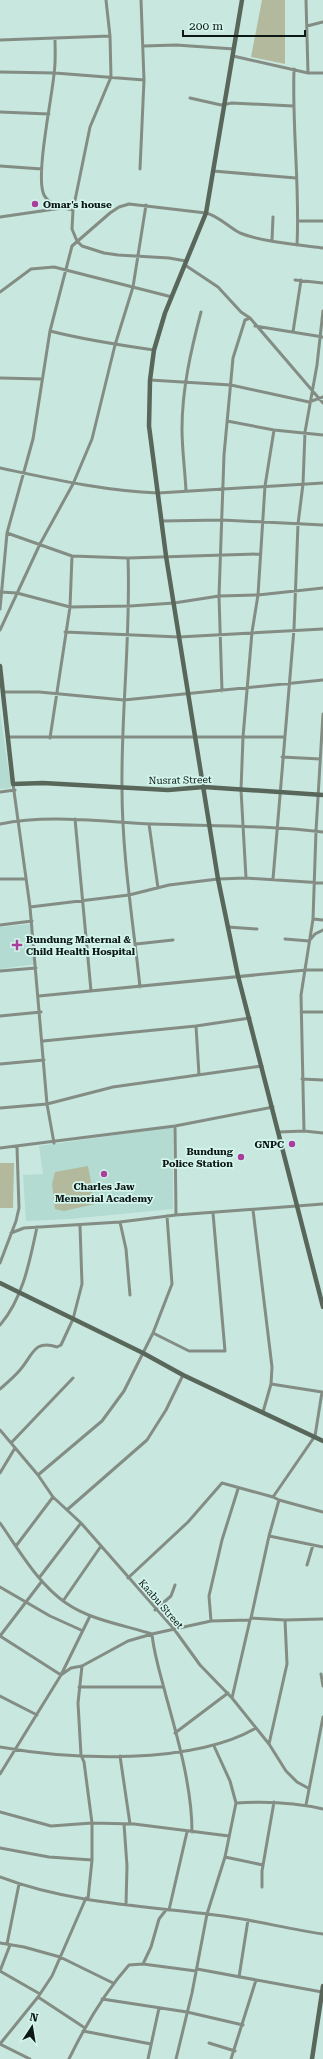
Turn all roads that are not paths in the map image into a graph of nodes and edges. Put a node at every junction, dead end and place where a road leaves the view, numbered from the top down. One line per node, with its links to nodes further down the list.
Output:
1 (106, 0): 7 (street)
2 (141, 0): 10 (street)
3 (242, 0): 11 (street)
4 (306, 0): 6 (street)
5 (323, 22): 6 (street)
6 (307, 26): 16 (street)
7 (110, 36): 8 (street); 18 (street)
8 (55, 38): 9 (street); 15 (street)
9 (0, 40)
10 (144, 46): 11 (street); 19 (street)
11 (234, 49): 12 (street)
12 (233, 56): 13 (street); 21 (street)
13 (294, 69): 16 (street); 22 (street)
14 (0, 72): 15 (street)
15 (55, 73): 18 (street); 24 (street)
16 (308, 73): 17 (street)
17 (323, 73)
18 (111, 77): 19 (street); 32 (street)
19 (144, 80): 27 (street)
20 (190, 98): 21 (street)
21 (225, 105): 22 (street); 28 (street)
22 (293, 106): 29 (street)
23 (0, 112): 24 (street)
24 (49, 114): 26 (street)
25 (0, 166): 26 (street)
26 (42, 169): 31 (street)
27 (140, 169)
28 (213, 170): 29 (street); 33 (street)
29 (296, 178): 36 (street)
30 (146, 204): 33 (street); 39 (street); 42 (street)
31 (62, 208): 32 (street); 34 (street)
32 (73, 210): 39 (street)
33 (206, 213): 38 (street); 43 (street)
34 (0, 217)
35 (273, 217): 38 (street)
36 (298, 221): 37 (street); 40 (street)
37 (323, 221)
38 (272, 240): 40 (street)
39 (77, 241): 42 (street); 44 (street)
40 (297, 245): 41 (street)
41 (323, 248)
42 (137, 255): 43 (street); 48 (street)
43 (185, 263): 50 (street); 53 (street)
44 (65, 270): 48 (street); 49 (street); 55 (street)
45 (295, 280): 46 (street)
46 (301, 280): 47 (street); 56 (street)
47 (323, 283)
48 (133, 287): 50 (street); 58 (street)
49 (0, 292)
50 (172, 297): 59 (street)
51 (323, 311): 57 (street)
52 (201, 312): 63 (street)
53 (250, 318): 54 (street); 64 (street)
54 (255, 326): 56 (street); 65 (street)
55 (50, 331): 58 (street); 61 (street)
56 (293, 332): 57 (street)
57 (321, 337): 65 (street)
58 (115, 345): 59 (street); 77 (street)
59 (154, 350): 62 (street)
60 (0, 378): 61 (street)
61 (42, 379): 75 (street)
62 (150, 380): 63 (street); 82 (street)
63 (186, 382): 64 (street); 81 (street)
64 (231, 385): 68 (street); 70 (street)
65 (311, 390): 67 (street); 68 (street)
66 (323, 397): 67 (street)
67 (318, 398): 68 (street); 69 (street)
68 (309, 402): 72 (street)
69 (323, 403)
70 (227, 421): 71 (street); 80 (street)
71 (274, 430): 72 (street); 79 (street)
72 (305, 432): 73 (street); 78 (street)
73 (323, 435)
74 (0, 468): 75 (street)
75 (23, 473): 77 (street); 88 (street)
76 (323, 483): 78 (street)
77 (73, 484): 82 (street); 89 (street)
78 (303, 484): 79 (street); 86 (street)
79 (265, 486): 80 (street); 85 (street)
80 (223, 489): 81 (street); 83 (street)
81 (186, 490): 82 (street)
82 (158, 493): 84 (street)
83 (222, 520): 84 (street); 85 (street); 91 (street)
84 (161, 521): 93 (street)
85 (262, 521): 86 (street); 90 (street)
86 (298, 524): 87 (street); 96 (street)
87 (323, 524)
88 (7, 533): 89 (street); 97 (street)
89 (40, 544): 92 (street); 98 (street)
90 (260, 554): 91 (street); 99 (street)
91 (221, 555): 93 (street); 100 (street)
92 (72, 556): 94 (street); 102 (street)
93 (166, 556): 94 (street); 101 (street)
94 (128, 558): 103 (street)
95 (323, 588): 96 (street)
96 (296, 591): 99 (street); 107 (street)
97 (1, 592): 98 (street); 104 (street)
98 (17, 594): 102 (street); 106 (street)
99 (258, 595): 100 (street); 109 (street)
100 (219, 596): 101 (street); 111 (street)
101 (174, 603): 103 (street); 112 (street)
102 (70, 606): 103 (street); 108 (street)
103 (130, 606): 110 (street)
104 (0, 610)
105 (323, 629): 107 (street)
106 (0, 630)
107 (294, 630): 109 (street); 115 (street)
108 (65, 632): 110 (street); 119 (street)
109 (252, 632): 111 (street); 116 (street)
110 (126, 634): 112 (street); 121 (street)
111 (219, 634): 112 (street); 117 (street)
112 (179, 637): 120 (street)
113 (0, 666): 118 (street)
114 (323, 680): 115 (street)
115 (288, 684): 116 (street); 127 (street)
116 (248, 688): 117 (street); 126 (street)
117 (222, 691): 120 (street)
118 (3, 692): 119 (street); 128 (street)
119 (56, 694): 121 (street); 129 (street)
120 (189, 695): 121 (street); 124 (street)
121 (124, 700): 125 (street)
122 (323, 714): 123 (street)
123 (323, 732): 131 (street)
124 (196, 736): 125 (street); 126 (street); 133 (street)
125 (123, 737): 129 (street); 134 (street)
126 (243, 737): 127 (street); 136 (street)
127 (284, 737): 130 (street)
128 (9, 738): 129 (street); 132 (street)
129 (50, 738)
130 (282, 757): 131 (street); 138 (street)
131 (320, 759): 139 (street)
132 (13, 784): 134 (street, Nusrat Street); 135 (street)
133 (204, 787): 134 (street, Nusrat Street); 136 (street, Nusrat Street); 145 (street)
134 (122, 788): 142 (street)
135 (15, 790): 137 (street); 141 (street)
136 (241, 790): 138 (street, Nusrat Street); 146 (street)
137 (0, 792)
138 (279, 792): 139 (street, Nusrat Street); 147 (street)
139 (320, 794): 148 (street)
140 (75, 819): 141 (street); 142 (street); 159 (street)
141 (19, 820): 143 (street); 152 (street)
142 (123, 822): 144 (street); 158 (street)
143 (0, 824)
144 (149, 824): 145 (street); 157 (street)
145 (210, 826): 146 (street); 153 (street)
146 (242, 826): 147 (street); 150 (street)
147 (276, 829): 148 (street); 154 (street)
148 (316, 831): 149 (street); 155 (street)
149 (323, 832)
150 (246, 878): 153 (street); 154 (street)
151 (0, 879): 152 (street)
152 (26, 879): 160 (street)
153 (218, 879): 157 (street); 165 (street)
154 (273, 879): 155 (street)
155 (315, 883): 156 (street); 161 (street)
156 (323, 883)
157 (158, 888): 158 (street)
158 (129, 895): 159 (street); 171 (street)
159 (83, 902): 160 (street); 178 (street)
160 (30, 907): 163 (street)
161 (313, 919): 162 (street); 170 (street)
162 (323, 920)
163 (32, 922): 164 (street); 172 (street)
164 (0, 924)
165 (228, 927): 166 (street); 176 (street)
166 (257, 929)
167 (323, 930): 170 (street)
168 (285, 939): 170 (street)
169 (173, 940): 171 (street)
170 (309, 941): 173 (street)
171 (136, 944): 177 (street)
172 (36, 968): 175 (street); 179 (street)
173 (306, 970): 174 (street); 176 (street); 181 (street)
174 (323, 970)
175 (0, 971)
176 (238, 976): 177 (street); 184 (street)
177 (140, 987): 178 (street)
178 (91, 991): 179 (street)
179 (39, 996): 180 (street)
180 (41, 1012): 183 (street); 186 (street)
181 (301, 1012): 182 (street); 191 (street)
182 (323, 1012)
183 (0, 1016)
184 (250, 1018): 185 (street); 189 (street)
185 (196, 1026): 186 (street); 190 (street)
186 (43, 1041): 187 (street)
187 (44, 1060): 188 (street); 193 (street)
188 (0, 1064)
189 (262, 1066): 190 (street); 194 (street)
190 (199, 1075): 193 (street)
191 (302, 1079): 192 (street); 197 (street)
192 (323, 1080)
193 (47, 1104): 195 (street); 200 (street)
194 (273, 1107): 196 (street); 198 (street)
195 (0, 1108)
196 (175, 1126): 200 (street); 207 (street)
197 (304, 1131): 198 (street); 199 (street)
198 (279, 1132): 204 (street)
199 (323, 1133)
200 (54, 1143): 201 (street)
201 (17, 1147): 202 (street); 212 (street)
202 (0, 1148)
203 (323, 1204): 204 (street)
204 (298, 1206): 205 (street); 217 (street)
205 (253, 1210): 206 (street); 224 (street)
206 (213, 1213): 207 (street); 220 (street)
207 (176, 1215): 208 (street)
208 (167, 1216): 209 (street); 220 (street)
209 (120, 1222): 210 (street); 216 (street)
210 (80, 1226): 211 (street); 218 (street)
211 (36, 1227): 212 (street); 215 (street)
212 (11, 1232): 213 (street)
213 (0, 1263)
214 (0, 1283): 215 (street)
215 (18, 1293): 218 (street); 219 (street)
216 (130, 1295)
217 (323, 1307)
218 (73, 1318): 221 (street); 225 (street)
219 (0, 1325)
220 (153, 1333): 221 (street)
221 (143, 1353): 222 (street); 236 (street)
222 (183, 1375): 227 (street); 241 (street)
223 (72, 1378): 231 (street)
224 (271, 1384): 226 (street); 227 (street)
225 (0, 1389)
226 (322, 1392): 229 (street)
227 (263, 1412): 229 (street)
228 (0, 1430): 231 (street, Kaabu Street)
229 (314, 1436): 230 (street); 239 (street)
230 (323, 1441)
231 (11, 1443): 232 (street, Kaabu Street)
232 (15, 1448): 234 (street); 236 (street, Kaabu Street)
233 (0, 1462): 234 (street)
234 (5, 1464): 235 (street)
235 (0, 1474)
236 (38, 1475): 238 (street, Kaabu Street)
237 (238, 1489): 239 (street); 252 (street); 263 (street)
238 (53, 1497): 241 (street, Kaabu Street); 247 (street)
239 (274, 1497): 240 (street)
240 (279, 1500): 242 (street); 245 (street)
241 (68, 1509): 244 (street, Kaabu Street)
242 (323, 1512)
243 (0, 1523): 247 (street)
244 (81, 1523): 248 (street, Kaabu Street); 251 (street)
245 (269, 1536): 246 (street); 260 (street)
246 (313, 1545): 249 (street); 250 (street)
247 (16, 1546): 251 (street)
248 (100, 1546): 252 (street, Kaabu Street); 256 (street)
249 (323, 1547)
250 (307, 1565)
251 (40, 1578): 253 (street)
252 (128, 1578): 258 (street, Kaabu Street)
253 (42, 1581): 256 (street); 257 (street)
254 (176, 1585): 258 (street)
255 (0, 1587): 257 (street)
256 (63, 1601): 259 (street)
257 (26, 1602): 265 (street); 267 (street)
258 (155, 1610): 264 (street, Kaabu Street)
259 (90, 1616): 265 (street); 266 (street)
260 (251, 1619): 262 (street); 263 (street); 276 (street)
261 (323, 1619): 262 (street)
262 (285, 1620): 281 (street)
263 (211, 1621): 264 (street)
264 (174, 1629): 266 (street); 274 (street, Kaabu Street)
265 (81, 1630): 270 (street)
266 (152, 1634): 268 (street); 273 (street)
267 (0, 1636): 270 (street)
268 (82, 1666): 270 (street); 272 (street)
269 (321, 1674): 271 (street)
270 (61, 1675): 277 (street)
271 (323, 1686)
272 (79, 1687): 273 (street); 286 (street)
273 (163, 1687): 280 (street)
274 (228, 1693): 276 (street, Kaabu Street); 280 (street)
275 (0, 1696): 277 (street)
276 (232, 1698): 279 (street, Kaabu Street)
277 (37, 1715): 284 (street)
278 (323, 1717): 289 (street)
279 (256, 1728): 281 (street, Kaabu Street); 282 (street)
280 (175, 1733): 285 (street)
281 (269, 1744): 289 (street, Kaabu Street)
282 (214, 1746): 285 (street); 291 (street)
283 (0, 1747): 284 (street)
284 (14, 1750): 286 (street); 288 (street)
285 (180, 1753): 287 (street); 298 (street)
286 (81, 1755): 287 (street); 295 (street)
287 (120, 1756): 297 (street)
288 (0, 1774)
289 (308, 1788): 292 (street)
290 (274, 1802): 291 (street); 292 (street); 303 (street)
291 (236, 1803): 299 (street)
292 (306, 1805): 293 (street)
293 (323, 1809)
294 (0, 1812): 295 (street)
295 (92, 1823): 296 (street); 302 (street)
296 (124, 1824): 297 (street); 308 (street)
297 (130, 1824): 298 (street)
298 (190, 1832): 299 (street); 309 (street)
299 (229, 1836): 301 (street)
300 (0, 1848): 302 (street)
301 (225, 1857): 303 (street); 310 (street)
302 (92, 1860): 307 (street)
303 (263, 1865): 306 (street)
304 (0, 1878): 305 (street)
305 (19, 1884): 307 (street); 314 (street)
306 (262, 1887)
307 (87, 1899): 308 (street); 315 (street)
308 (126, 1906): 309 (street)
309 (167, 1910): 310 (street); 316 (street)
310 (207, 1914): 311 (street); 317 (street)
311 (248, 1920): 312 (street); 319 (street)
312 (323, 1934)
313 (0, 1943): 314 (street)
314 (8, 1944): 315 (street); 318 (street)
315 (60, 1957): 321 (street); 324 (street)
316 (143, 1964): 317 (street); 321 (street)
317 (196, 1970): 319 (street); 327 (street)
318 (0, 1971): 324 (street)
319 (239, 1977): 320 (street)
320 (256, 1980): 323 (street); 328 (street)
321 (113, 1983): 325 (street)
322 (323, 1986): 323 (street)
323 (322, 1992): 339 (street)
324 (39, 1995): 329 (street); 331 (street)
325 (102, 1999): 326 (street); 329 (street)
326 (159, 2008): 327 (street); 332 (street)
327 (187, 2012): 328 (street); 337 (street)
328 (243, 2024): 333 (street)
329 (84, 2030): 332 (street); 335 (street)
330 (209, 2043): 333 (street)
331 (0, 2044): 334 (street)
332 (151, 2044): 336 (street)
333 (235, 2051): 338 (street)
334 (30, 2059)
335 (69, 2059)
336 (148, 2059)
337 (176, 2059)
338 (231, 2059)
339 (312, 2059)

